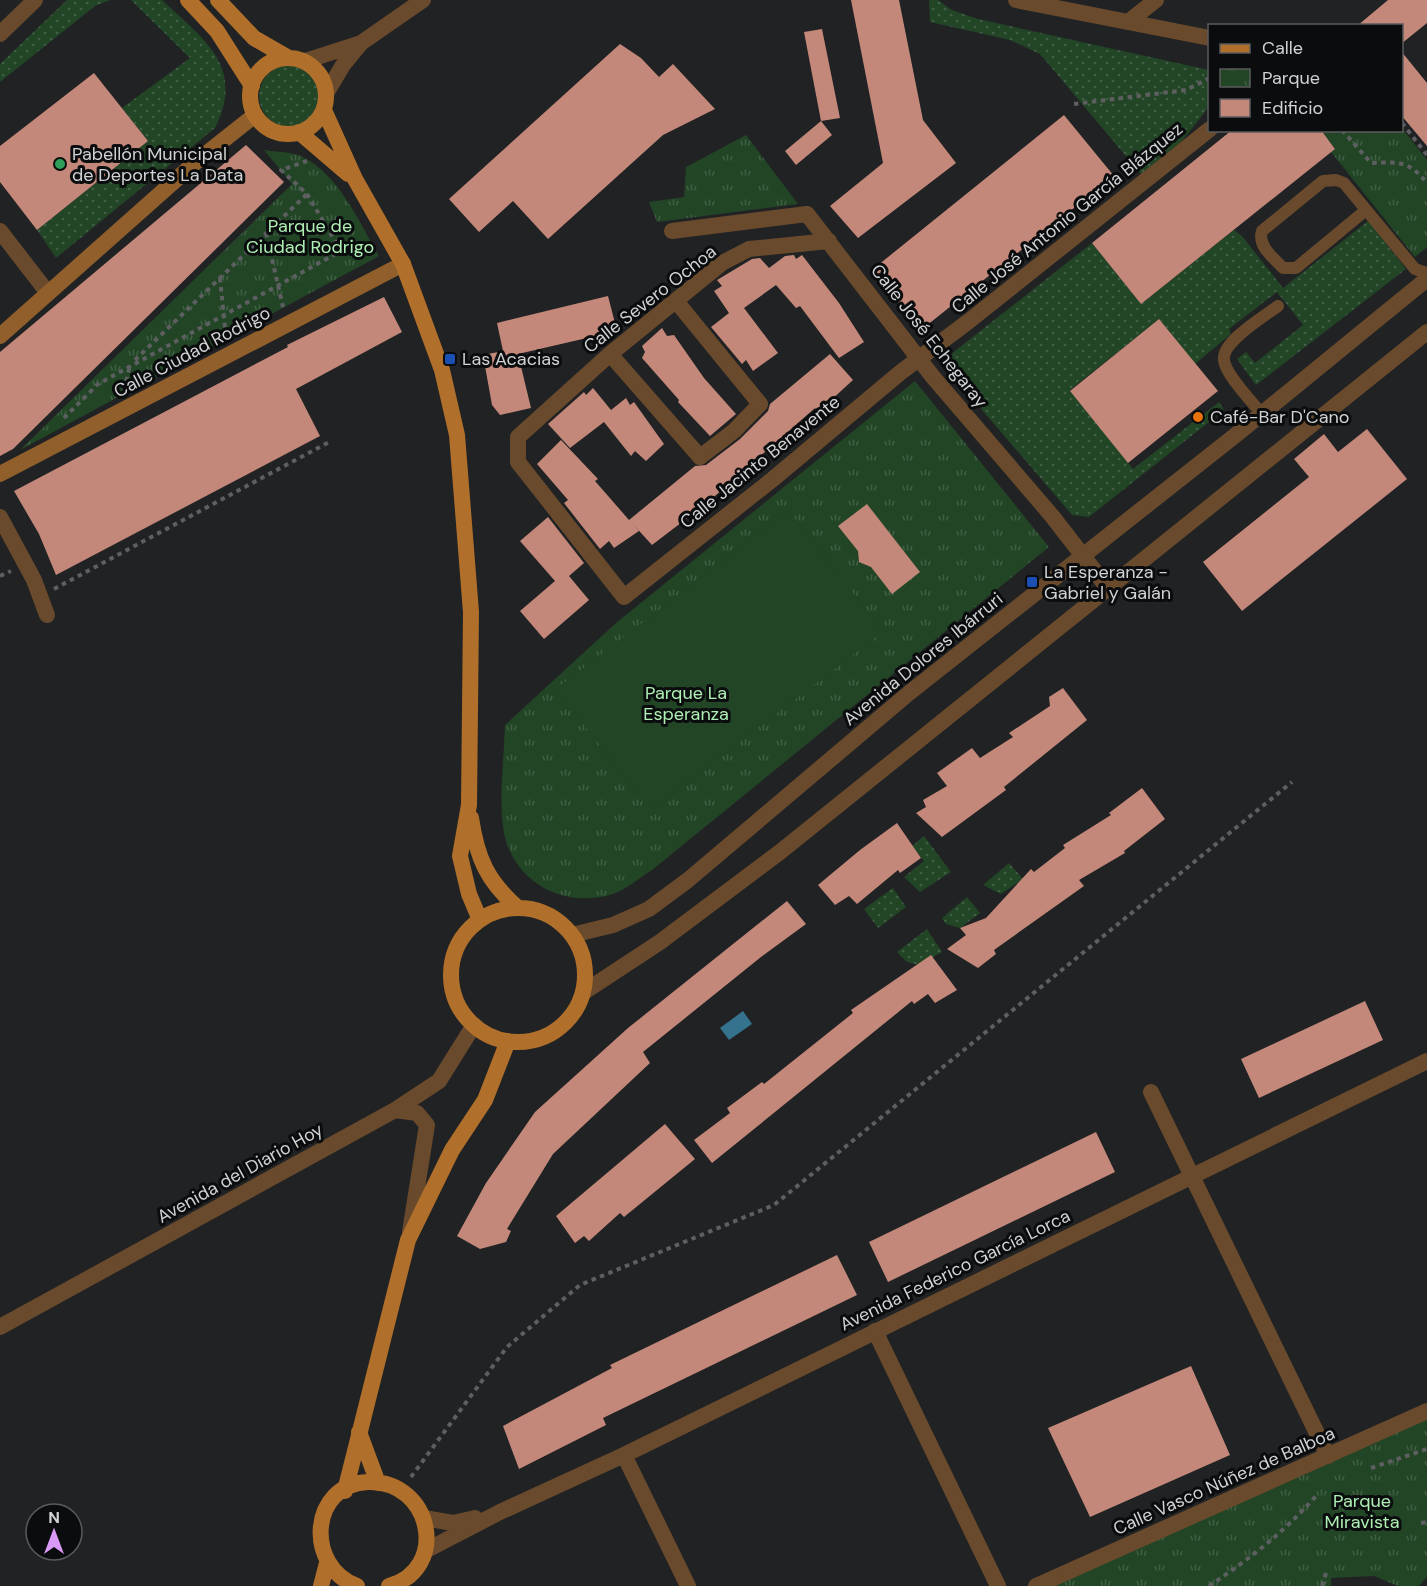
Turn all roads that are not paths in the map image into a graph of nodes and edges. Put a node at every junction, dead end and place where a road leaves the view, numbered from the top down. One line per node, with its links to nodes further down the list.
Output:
1 (35, 0): 8 (street)
2 (189, 0): 13 (main road)
3 (218, 0): 11 (main road)
4 (423, 0): 10 (street)
5 (1016, 0): 7 (street)
6 (1156, 0): 7 (street)
7 (1128, 22): 9 (street)
8 (0, 34)
9 (1208, 39)
10 (362, 43): 12 (street); 14 (street)
11 (287, 57): 12 (main road); 13 (main road)
12 (305, 61): 14 (main road)
13 (252, 86): 16 (main road)
14 (327, 92): 15 (main road)
15 (324, 110): 18 (main road); 19 (main road)
16 (255, 115): 18 (main road); 27 (main road)
17 (1208, 130): 33 (street, Calle José Antonio García Blázquez)
18 (299, 132): 19 (main road)
19 (355, 179): 24 (main road)
20 (1366, 210): 20 (lane); 25 (lane)
21 (0, 231): 27 (street)
22 (672, 231): 23 (street, Calle José Echegaray)
23 (830, 242): 28 (street, Calle Severo Ochoa); 33 (street, Calle José Echegaray)
24 (403, 264): 35 (main road, Calle Ciudad Rodrigo); 41 (main road)
25 (1427, 273)
26 (1427, 279): 34 (street, Avenida Dolores Ibárruri)
27 (48, 293): 31 (main road)
28 (676, 302): 32 (street, Calle Severo Ochoa); 32 (street)
29 (1278, 306): 34 (lane)
30 (1427, 332): 38 (street)
31 (0, 336)
32 (610, 354): 39 (street, Calle Severo Ochoa)
33 (920, 359): 37 (street, Calle José Echegaray); 39 (street, Calle Jacinto Benavente)
34 (1262, 414): 37 (street, Avenida Dolores Ibárruri)
35 (0, 474)
36 (0, 517): 40 (street)
37 (1083, 555): 38 (street, Calle José Echegaray); 44 (street, Avenida Dolores Ibárruri)
38 (1107, 587): 45 (street)
39 (624, 597)
40 (47, 615)
41 (469, 805): 42 (main road); 43 (main road)
42 (518, 908): 43 (main road); 44 (main road)
43 (480, 920): 46 (main road)
44 (572, 935): 45 (main road)
45 (584, 992): 47 (main road)
46 (474, 1025): 47 (main road); 50 (street, Avenida del Diario Hoy)
47 (508, 1041): 52 (main road)
48 (1427, 1061): 51 (street, Avenida Federico García Lorca)
49 (1151, 1092): 51 (street)
50 (395, 1110): 52 (street); 53 (street, Avenida del Diario Hoy)
51 (1192, 1176): 54 (street, Avenida Federico García Lorca); 58 (street)
52 (408, 1240): 56 (main road)
53 (0, 1327)
54 (875, 1331): 57 (street, Avenida Federico García Lorca); 69 (street)
55 (1427, 1412): 58 (street, Calle Vasco Núñez de Balboa)
56 (359, 1432): 59 (main road); 60 (main road)
57 (624, 1455): 61 (street, Avenida Federico García Lorca); 68 (street)
58 (1328, 1456): 70 (street, Calle Vasco Núñez de Balboa)
59 (378, 1483): 60 (main road); 62 (main road)
60 (345, 1491): 64 (main road)
61 (500, 1512): 62 (street, Avenida Federico García Lorca); 63 (street, Avenida Federico García Lorca)
62 (424, 1518): 63 (main road)
63 (424, 1551): 67 (main road)
64 (327, 1563): 65 (main road); 66 (main road)
65 (321, 1586)
66 (357, 1586)
67 (389, 1586)
68 (688, 1586)
69 (998, 1586)
70 (1036, 1586)

